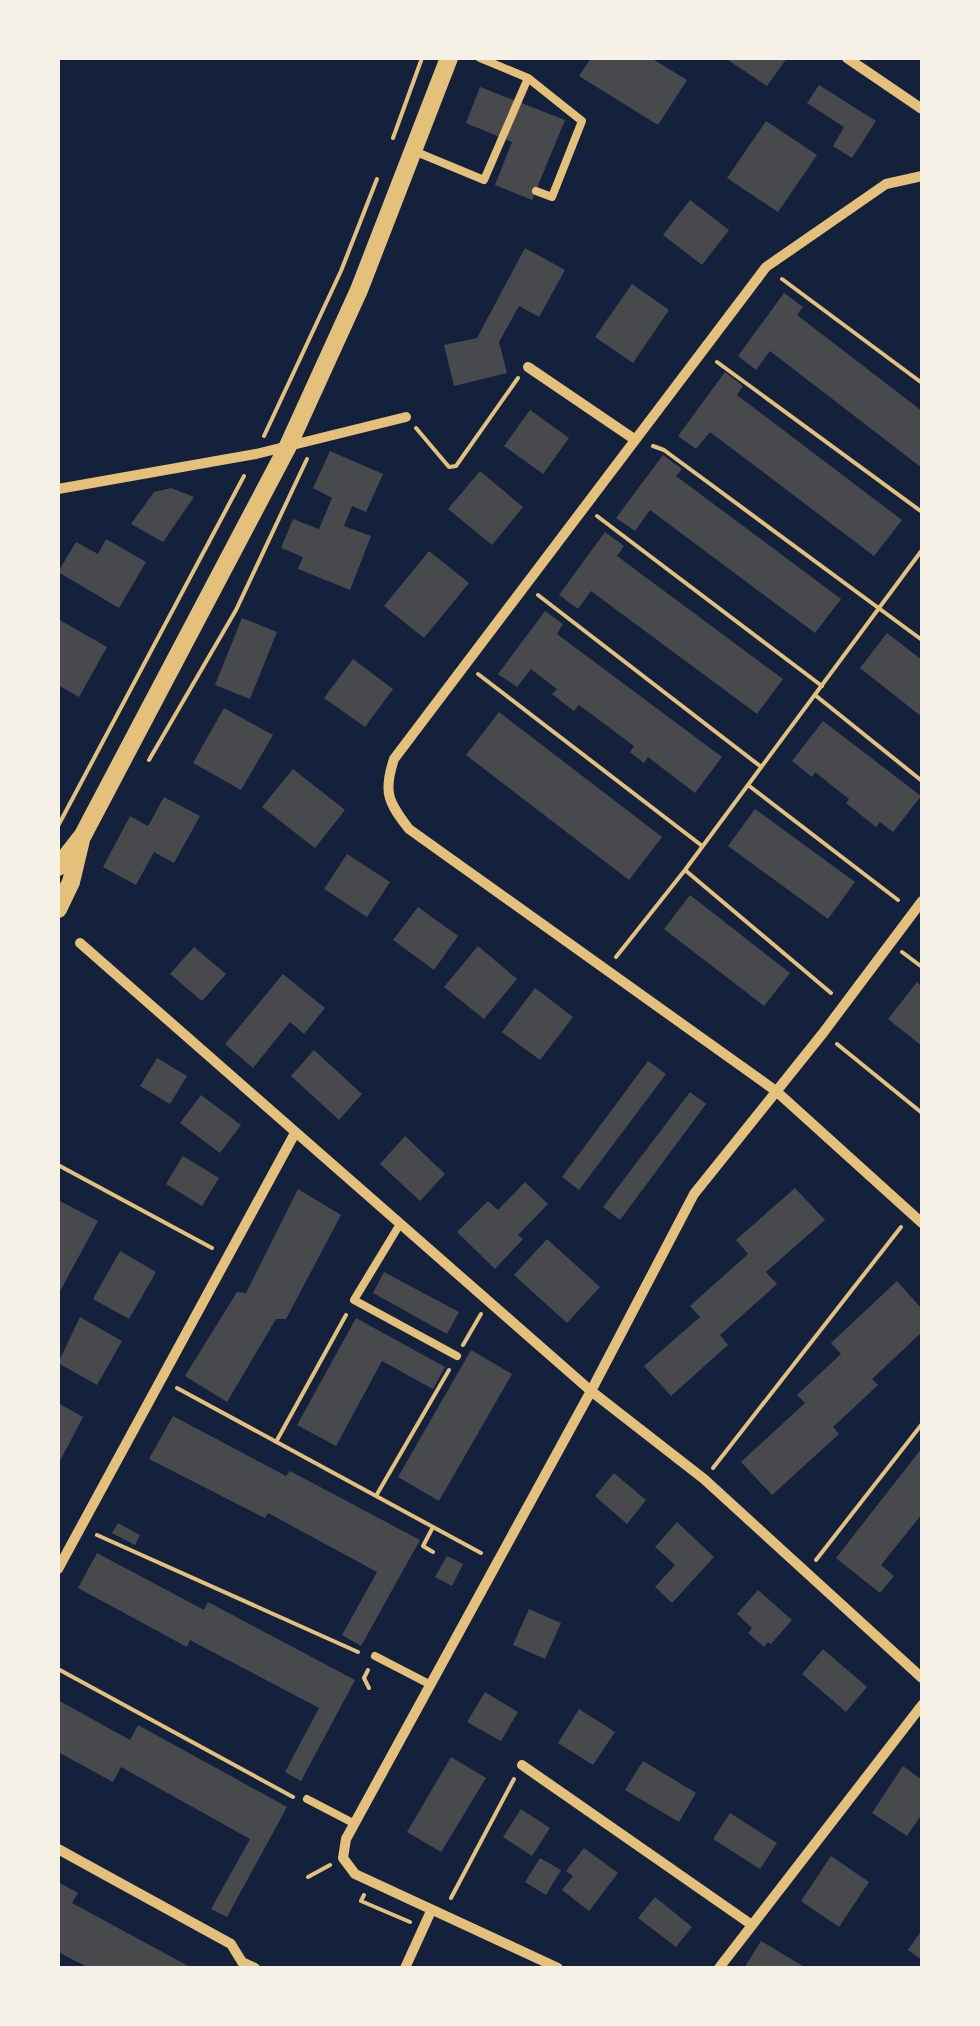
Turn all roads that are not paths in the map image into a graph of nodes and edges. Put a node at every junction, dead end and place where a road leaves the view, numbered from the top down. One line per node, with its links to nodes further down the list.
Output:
1 (448, 58): 6 (street)
2 (480, 58): 4 (lane)
3 (848, 58): 5 (street)
4 (528, 78): 7 (lane); 10 (lane)
5 (922, 109)
6 (414, 151): 7 (lane); 14 (street)
7 (488, 172): 8 (lane)
8 (498, 176)
9 (922, 176): 13 (street)
10 (536, 191)
11 (528, 367): 13 (street)
12 (406, 417): 14 (street)
13 (634, 440): 21 (street)
14 (288, 446): 15 (street); 16 (street)
15 (58, 489)
16 (83, 835): 17 (street); 19 (street)
17 (58, 866)
18 (922, 901): 21 (street)
19 (58, 909)
20 (80, 944): 22 (street)
21 (776, 1091): 23 (street); 26 (street)
22 (295, 1132): 24 (street); 27 (street)
23 (922, 1223)
24 (400, 1224): 25 (lane); 26 (street)
25 (457, 1356)
26 (592, 1392): 29 (street); 30 (street)
27 (58, 1570)
28 (375, 1656): 30 (lane)
29 (922, 1678)
30 (431, 1685): 34 (street)
31 (922, 1706): 37 (street)
32 (522, 1764): 37 (street)
33 (307, 1800): 34 (lane)
34 (355, 1824): 36 (street)
35 (58, 1849): 38 (street)
36 (436, 1913): 39 (street); 40 (street)
37 (752, 1925): 41 (street)
38 (255, 1968)
39 (405, 1968)
40 (558, 1968)
41 (719, 1968)

